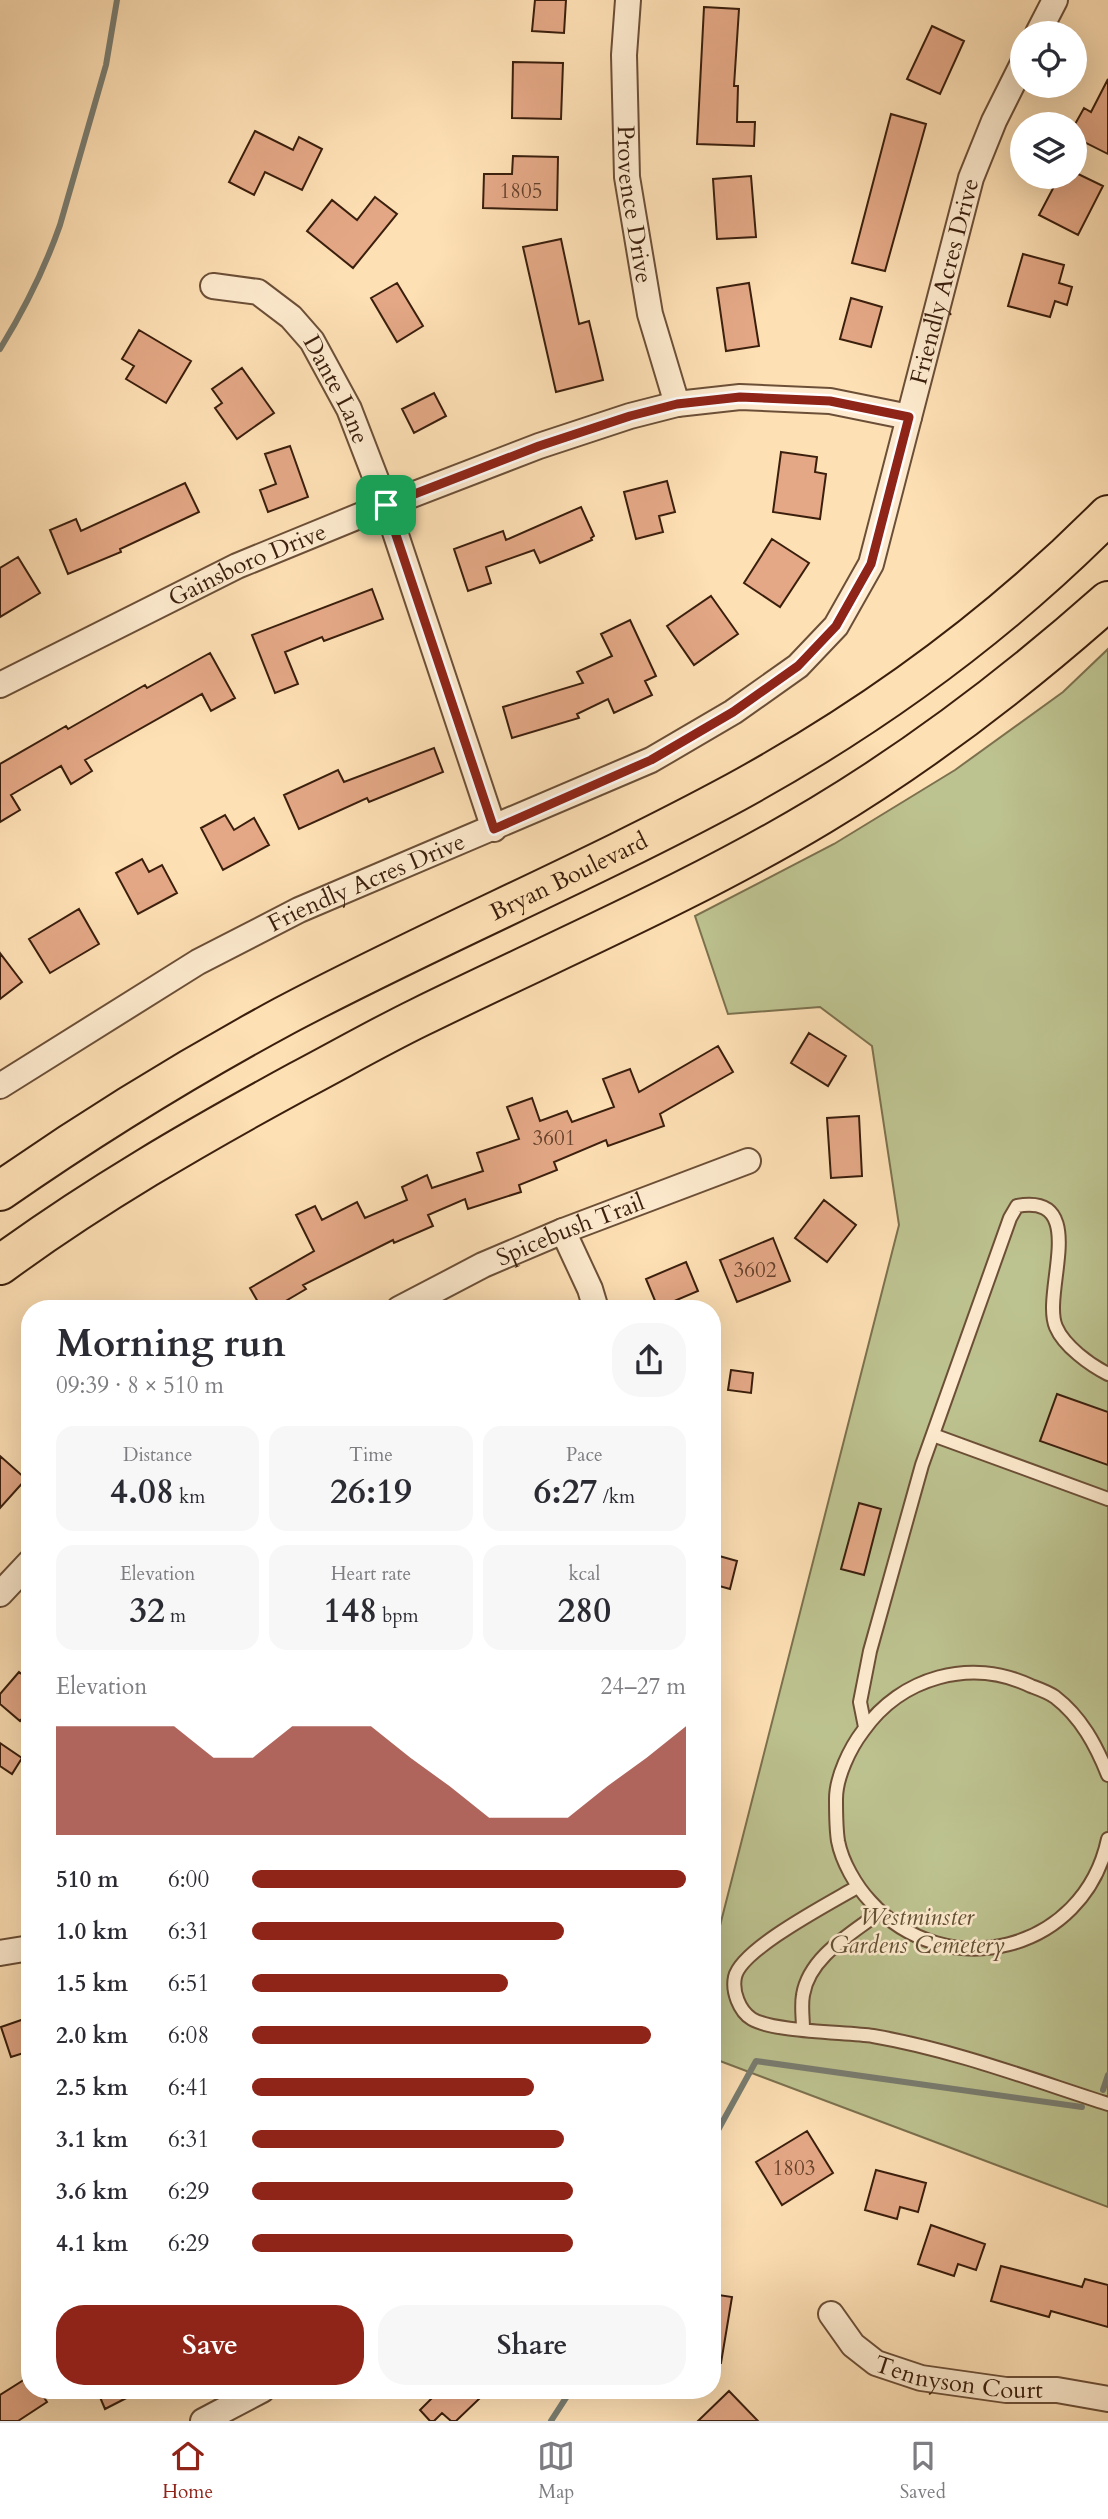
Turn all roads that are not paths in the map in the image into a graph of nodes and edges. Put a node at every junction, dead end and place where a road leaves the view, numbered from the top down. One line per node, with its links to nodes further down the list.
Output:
1 (628, 0): 6 (street, Provence Drive)
2 (1055, 0): 3 (street)
3 (1044, 21)
4 (1010, 89): 7 (street, Friendly Acres Drive)
5 (213, 286): 8 (street, Dante Lane)
6 (677, 404): 7 (street, Gainsboro Drive); 8 (street, Gainsboro Drive)
7 (909, 417): 12 (street, Friendly Acres Drive)
8 (386, 505): 11 (street, Gainsboro Drive); 12 (street, Dante Lane)
9 (1108, 515): 15 (highway, Bryan Boulevard)
10 (1108, 601): 17 (highway)
11 (0, 685)
12 (494, 829): 13 (street, Friendly Acres Drive)
13 (0, 1086)
14 (748, 1161): 16 (street, Spicebush Trail)
15 (0, 1191)
16 (563, 1231): 18 (street, Spicebush Trail); 19 (street)
17 (8, 1262)
18 (416, 1300)
19 (593, 1300)
20 (1108, 1374): 21 (lane)
21 (933, 1434): 22 (lane); 25 (lane)
22 (1108, 1499)
23 (21, 1572): 24 (street)
24 (0, 1594)
25 (865, 1727): 26 (lane); 28 (lane)
26 (1108, 1774)
27 (1108, 1839): 29 (lane)
28 (857, 1887): 29 (lane); 32 (lane)
29 (880, 1912): 32 (lane)
30 (21, 1950): 31 (street)
31 (0, 1953)
32 (803, 2029): 33 (lane)
33 (1108, 2104)
34 (831, 2315): 36 (street, Tennyson Court)
35 (245, 2399): 37 (street)
36 (1108, 2399)
37 (202, 2421)

